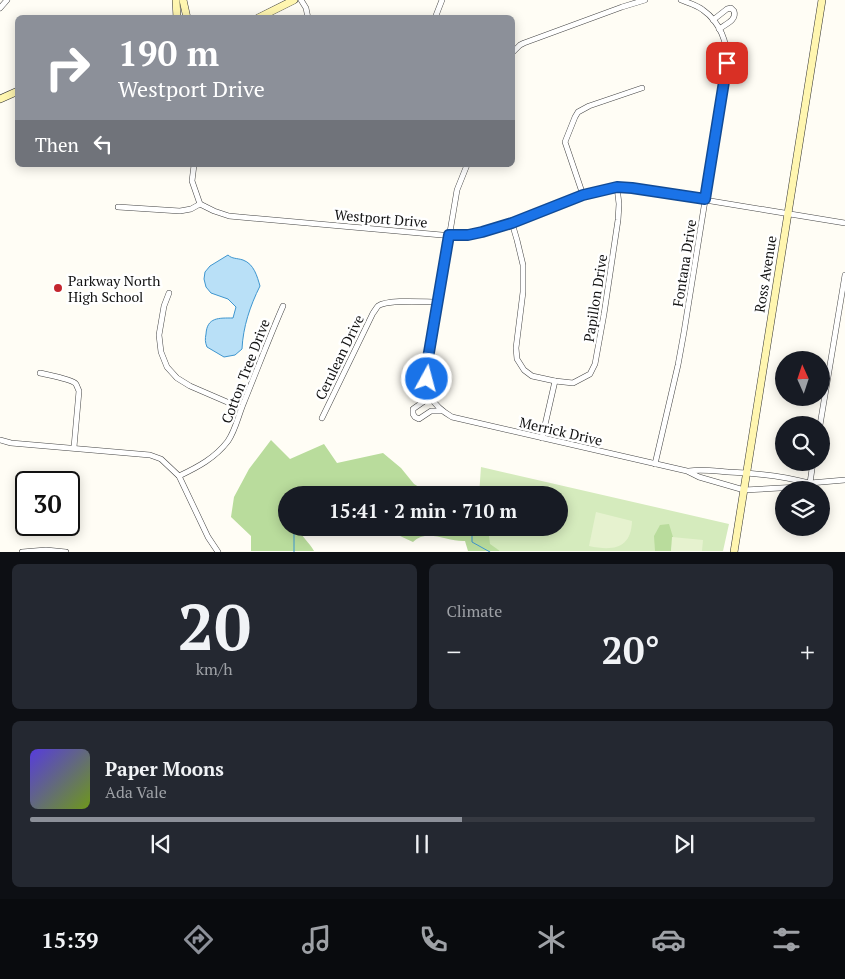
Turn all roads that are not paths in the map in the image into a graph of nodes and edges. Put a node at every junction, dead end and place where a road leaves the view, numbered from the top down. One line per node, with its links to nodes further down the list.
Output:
1 (7, 0): 12 (street)
2 (176, 0): 13 (street)
3 (183, 0): 14 (street)
4 (294, 0): 15 (street)
5 (301, 0): 16 (street)
6 (442, 0): 17 (street)
7 (619, 0): 11 (street)
8 (645, 0): 11 (street)
9 (682, 0): 18 (street)
10 (822, 0): 31 (street, Ross Avenue)
11 (622, 7): 20 (street)
12 (0, 8)
13 (177, 15)
14 (186, 15)
15 (264, 15)
16 (307, 15)
17 (436, 15)
18 (713, 20): 19 (street, Fontana Drive); 19 (street)
19 (719, 29): 28 (street, Fontana Drive)
20 (515, 50)
21 (642, 88): 27 (street)
22 (15, 92): 23 (street)
23 (0, 99)
24 (194, 167): 29 (street)
25 (466, 167): 34 (street)
26 (617, 187): 27 (street, Westport Drive); 28 (street, Westport Drive); 40 (street, Papillon Drive)
27 (583, 195): 32 (street, Westport Drive)
28 (705, 199): 31 (street, Westport Drive); 49 (street, Fontana Drive)
29 (200, 204): 30 (street); 34 (street, Westport Drive)
30 (118, 206)
31 (788, 213): 33 (street, Westport Drive); 51 (street, Ross Avenue)
32 (512, 223): 34 (street, Westport Drive); 40 (street, Papillon Drive)
33 (845, 223)
34 (449, 235): 37 (street)
35 (845, 275): 44 (street)
36 (169, 293): 42 (street)
37 (437, 302): 41 (street); 45 (street, Cerulean Drive)
38 (283, 306): 42 (street, Cotton Tree Drive)
39 (40, 373): 48 (street)
40 (555, 381): 46 (street)
41 (429, 393): 43 (street, Merrick Drive); 43 (street)
42 (241, 408): 52 (street, Cotton Tree Drive)
43 (441, 411): 46 (street, Merrick Drive)
44 (822, 416)
45 (322, 418)
46 (542, 438): 49 (street, Merrick Drive)
47 (0, 440): 48 (street)
48 (74, 447): 52 (street)
49 (655, 464): 50 (street, Merrick Drive)
50 (687, 471): 51 (street, Merrick Drive); 57 (street, Merrick Drive)
51 (746, 473): 54 (street, Merrick Drive); 57 (street, Ross Avenue)
52 (179, 476): 60 (street)
53 (845, 480): 55 (street, Merrick Drive)
54 (801, 481)
55 (830, 481)
56 (775, 488): 57 (street, Merrick Drive)
57 (744, 490): 61 (street, Ross Avenue)
58 (64, 551): 59 (street)
59 (22, 552)
60 (218, 552)
61 (734, 552)

